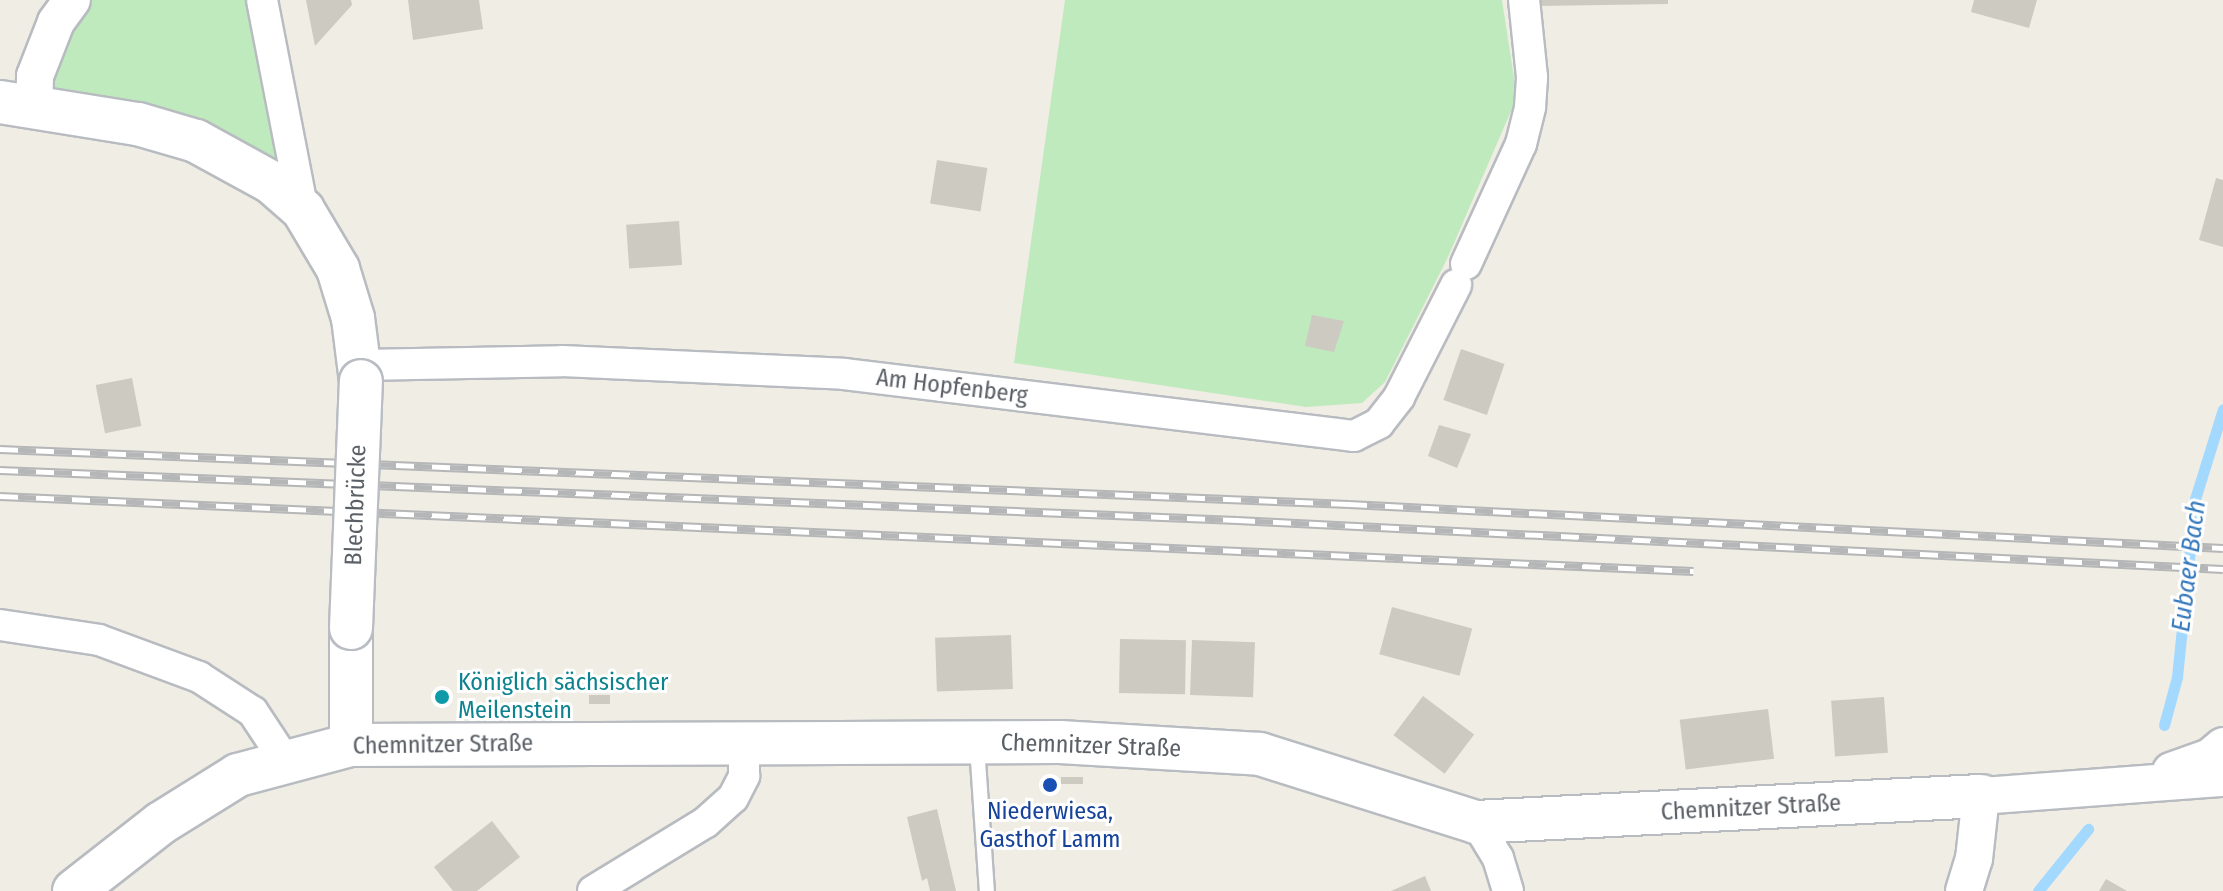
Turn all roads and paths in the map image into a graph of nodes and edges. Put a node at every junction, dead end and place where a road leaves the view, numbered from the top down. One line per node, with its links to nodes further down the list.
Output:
1 (72, 0): 4 (street)
2 (262, 0): 5 (street)
3 (1524, 0): 6 (street, Am Hopfenberg)
4 (17, 105): 5 (main road)
5 (303, 210): 6 (main road, Blechbrücke)
6 (362, 373): 10 (main road, Blechbrücke, bridge)
7 (0, 625): 12 (street)
8 (976, 742): 9 (main road, Chemnitzer Straße); 16 (main road, Chemnitzer Straße); 19 (lane)
9 (744, 744): 10 (main road, Chemnitzer Straße); 18 (street)
10 (351, 745): 12 (main road, Chemnitzer Straße)
11 (2223, 746): 14 (street, Chemnitzer Straße)
12 (284, 759): 17 (main road, Chemnitzer Straße)
13 (2223, 778): 14 (street, Chemnitzer Straße)
14 (2136, 784): 15 (street, Chemnitzer Straße)
15 (1981, 796): 16 (main road, Chemnitzer Straße); 21 (street)
16 (1476, 822): 20 (street)
17 (74, 891)
18 (593, 891)
19 (987, 891)
20 (1508, 891)
21 (1964, 891)

